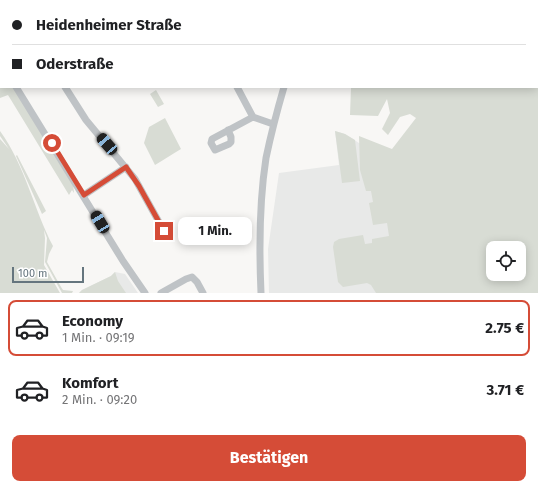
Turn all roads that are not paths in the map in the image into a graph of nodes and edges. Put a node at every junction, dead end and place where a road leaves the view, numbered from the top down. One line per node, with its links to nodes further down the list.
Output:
1 (17, 88): 9 (street)
2 (66, 88): 8 (street)
3 (238, 88): 5 (street)
4 (284, 88): 6 (street)
5 (253, 117): 6 (street); 7 (street)
6 (273, 124): 14 (street)
7 (228, 130)
8 (126, 167): 9 (street); 10 (street)
9 (84, 195): 11 (street)
10 (164, 231)
11 (145, 293)
12 (161, 293): 13 (street)
13 (202, 293)
14 (261, 293)

